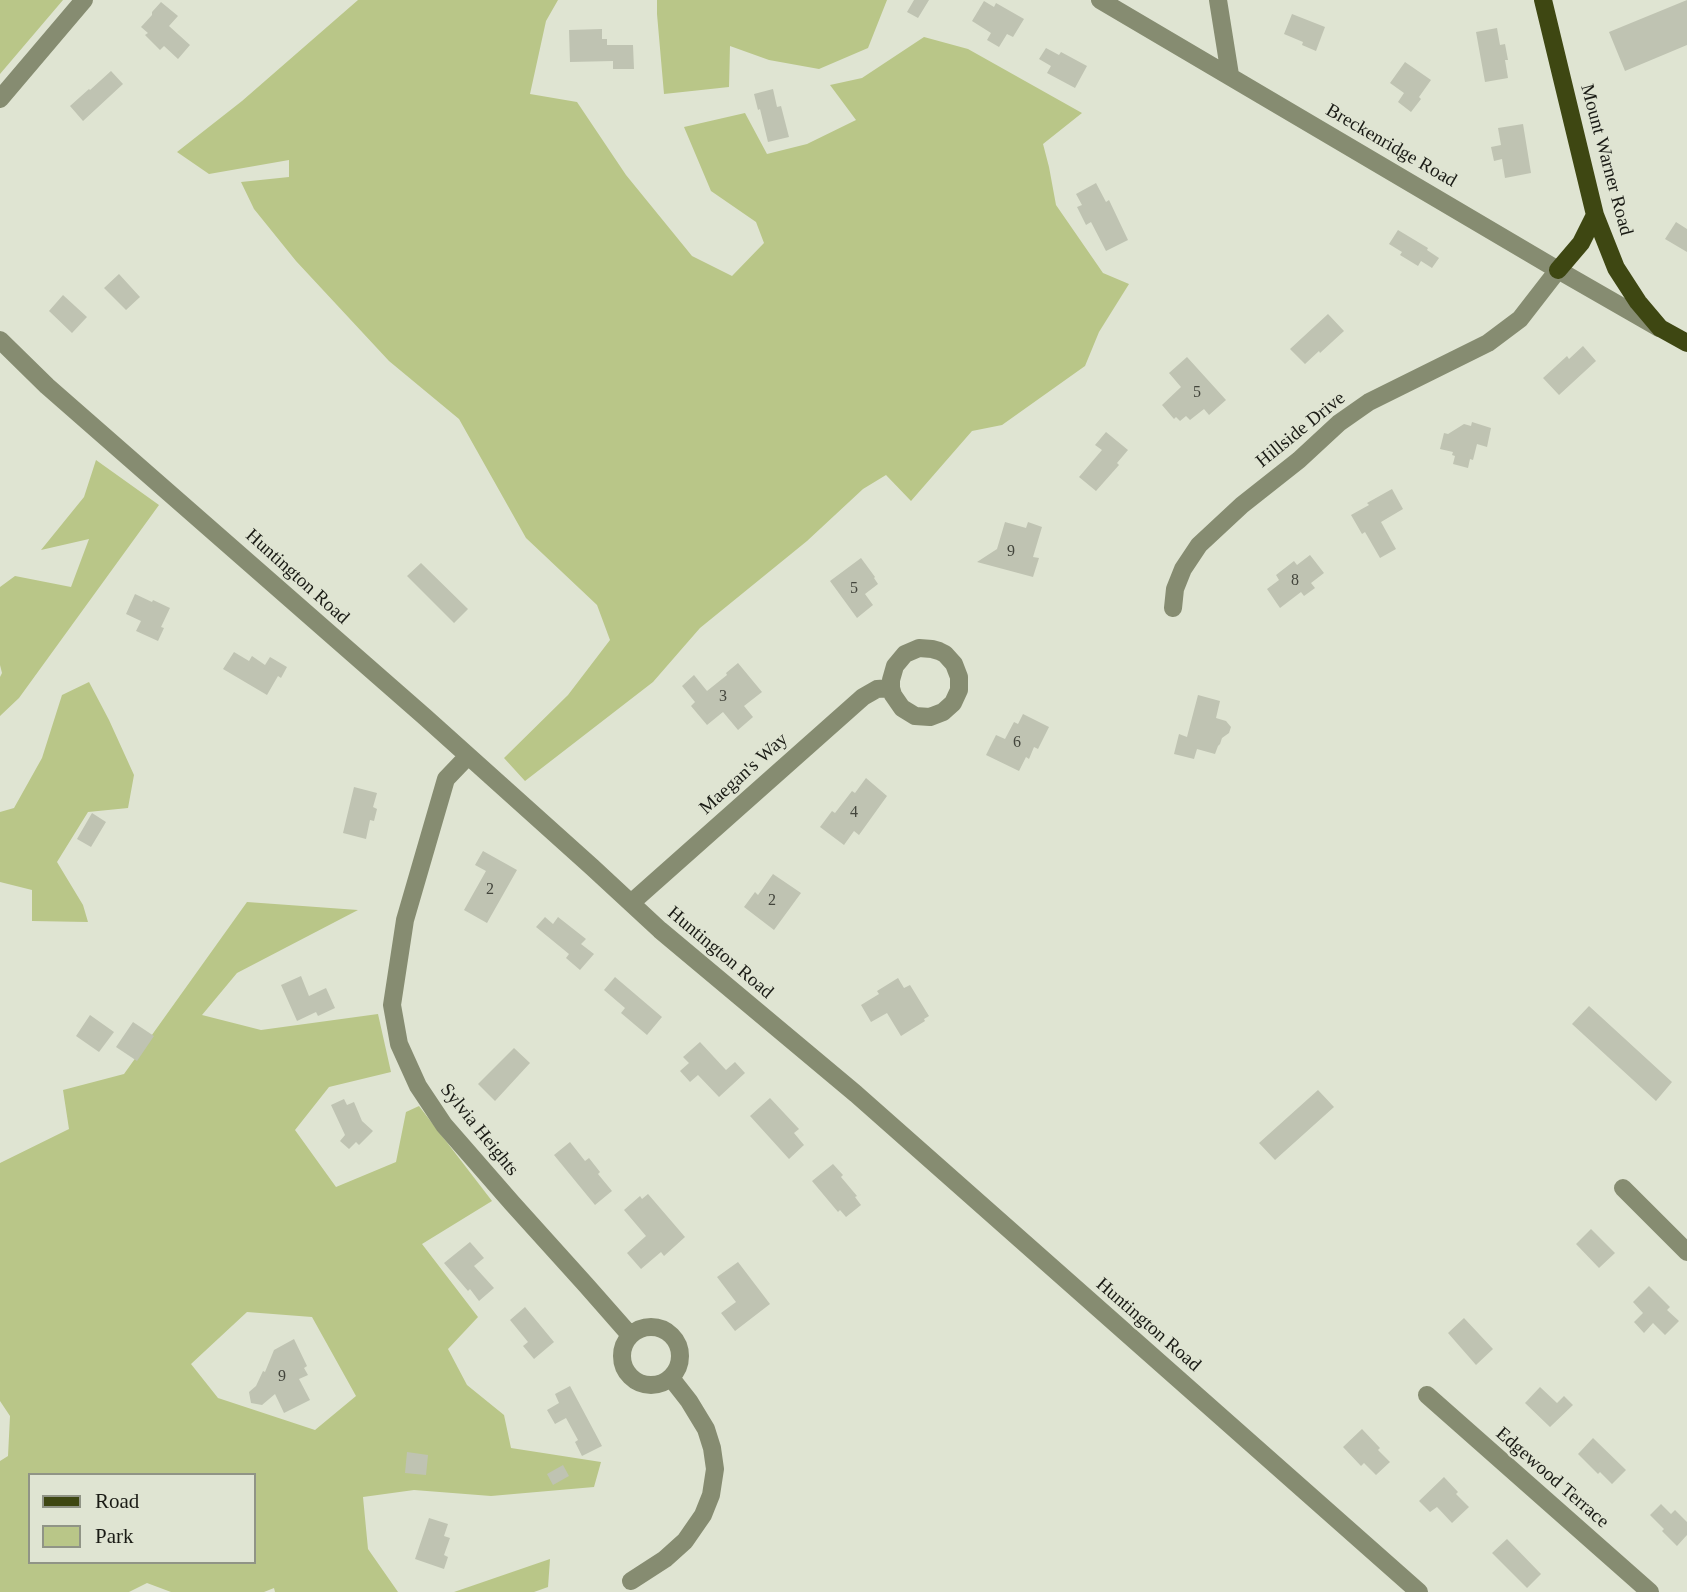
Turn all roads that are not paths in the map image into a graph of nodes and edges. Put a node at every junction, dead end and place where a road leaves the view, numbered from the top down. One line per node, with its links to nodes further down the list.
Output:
1 (84, 0): 6 (street)
2 (1100, 0): 5 (street, Breckenridge Road)
3 (1218, 0): 5 (street)
4 (1543, 0): 7 (main road, Mount Warner Road)
5 (1230, 75): 8 (street, Breckenridge Road)
6 (0, 99)
7 (1595, 215): 8 (main road); 9 (main road, Mount Warner Road)
8 (1558, 270): 9 (street, Breckenridge Road); 12 (street, Hillside Drive)
9 (1660, 328): 11 (main road, Mount Warner Road)
10 (0, 340): 14 (street, Huntington Road)
11 (1687, 343)
12 (1173, 608)
13 (891, 688): 15 (street, Maegan's Way)
14 (468, 756): 15 (street, Huntington Road); 18 (street, Sylvia Heights)
15 (631, 903): 22 (street, Huntington Road)
16 (1623, 1188): 17 (street)
17 (1687, 1252)
18 (630, 1335): 19 (street); 19 (street)
19 (671, 1378): 21 (street)
20 (1427, 1395): 23 (street, Edgewood Terrace)
21 (631, 1581)
22 (1419, 1592)
23 (1650, 1592)

